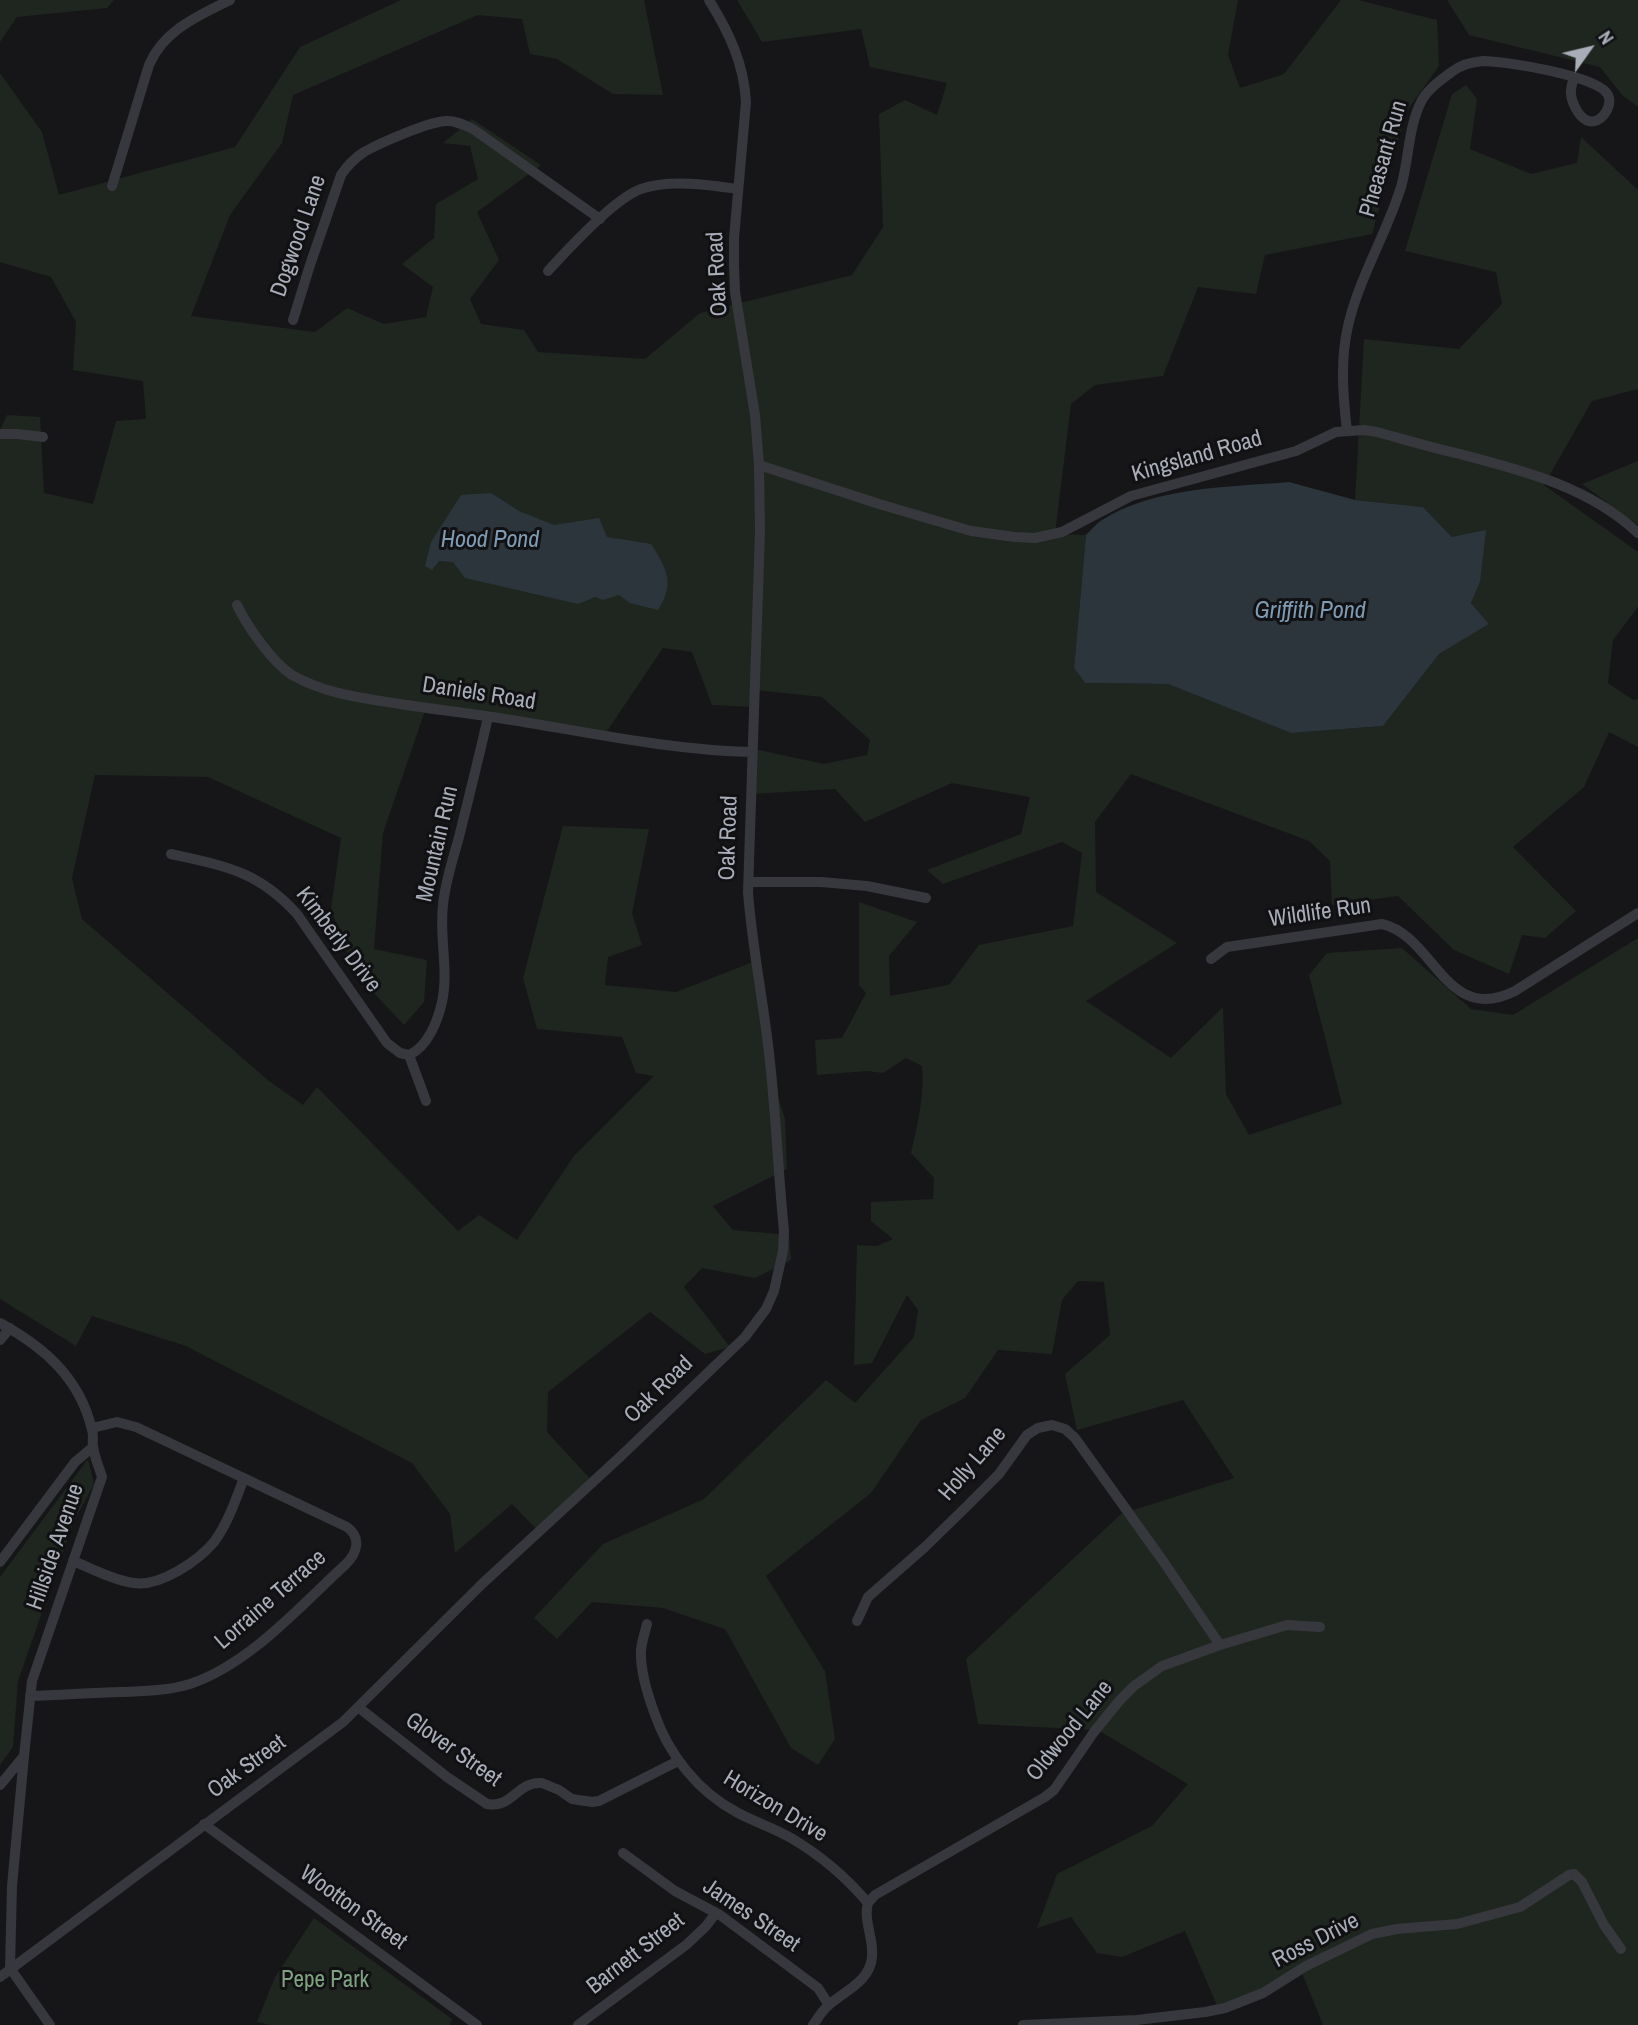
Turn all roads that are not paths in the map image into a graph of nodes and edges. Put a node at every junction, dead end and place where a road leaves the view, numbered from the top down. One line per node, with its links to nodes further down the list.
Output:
1 (230, 0): 4 (street)
2 (709, 0): 5 (street, Oak Road)
3 (1574, 77): 9 (street, Pheasant Run)
4 (112, 186)
5 (738, 189): 6 (street); 12 (street, Oak Road)
6 (600, 219): 7 (street); 8 (street, Dogwood Lane)
7 (548, 271)
8 (293, 320)
9 (1347, 431): 12 (street, Kingsland Road); 13 (street, Kingsland Road)
10 (0, 434): 11 (street)
11 (43, 437)
12 (759, 465): 16 (street, Oak Road)
13 (1638, 533)
14 (237, 605): 15 (street, Daniels Road)
15 (488, 717): 16 (street, Daniels Road); 22 (street, Mountain Run)
16 (752, 752): 18 (street, Oak Road)
17 (171, 854): 22 (street, Kimberly Drive)
18 (749, 882): 19 (street); 31 (street, Oak Road)
19 (926, 898)
20 (1638, 913): 21 (street, Wildlife Run)
21 (1211, 959)
22 (409, 1055): 23 (street)
23 (426, 1101)
24 (5, 1326): 25 (street); 26 (street, Hillside Avenue)
25 (0, 1340)
26 (92, 1428): 27 (street, Hillside Avenue); 28 (street, Lorraine Terrace)
27 (93, 1447): 29 (street, Hillside Avenue); 30 (street)
28 (244, 1478): 29 (street); 36 (street, Lorraine Terrace)
29 (73, 1561): 36 (street, Hillside Avenue)
30 (0, 1562)
31 (499, 1569): 37 (street, Oak Street)
32 (858, 1621): 35 (street, Holly Lane)
33 (648, 1624): 39 (street, Horizon Drive)
34 (1320, 1627): 35 (street, Oldwood Lane)
35 (1220, 1645): 43 (street, Oldwood Lane)
36 (30, 1696): 38 (street, Hillside Avenue)
37 (358, 1707): 39 (street, Glover Street); 41 (street, Oak Street)
38 (24, 1756): 40 (street); 46 (street)
39 (678, 1760): 43 (street, Horizon Drive)
40 (0, 1785)
41 (204, 1824): 48 (street, Oak Street); 51 (street, Wootton Street)
42 (623, 1853): 44 (street, James Street)
43 (868, 1903): 50 (street)
44 (716, 1913): 50 (street, James Street); 54 (street, Barnett Street)
45 (0, 1917): 46 (street)
46 (10, 1925): 48 (street)
47 (1621, 1949): 56 (street, Ross Drive)
48 (11, 1969): 49 (street, Oak Street); 52 (street)
49 (0, 1977)
50 (829, 2005): 55 (street)
51 (459, 2020): 53 (street, Wootton Street)
52 (50, 2025)
53 (477, 2025)
54 (578, 2025)
55 (813, 2025)
56 (1023, 2025)

